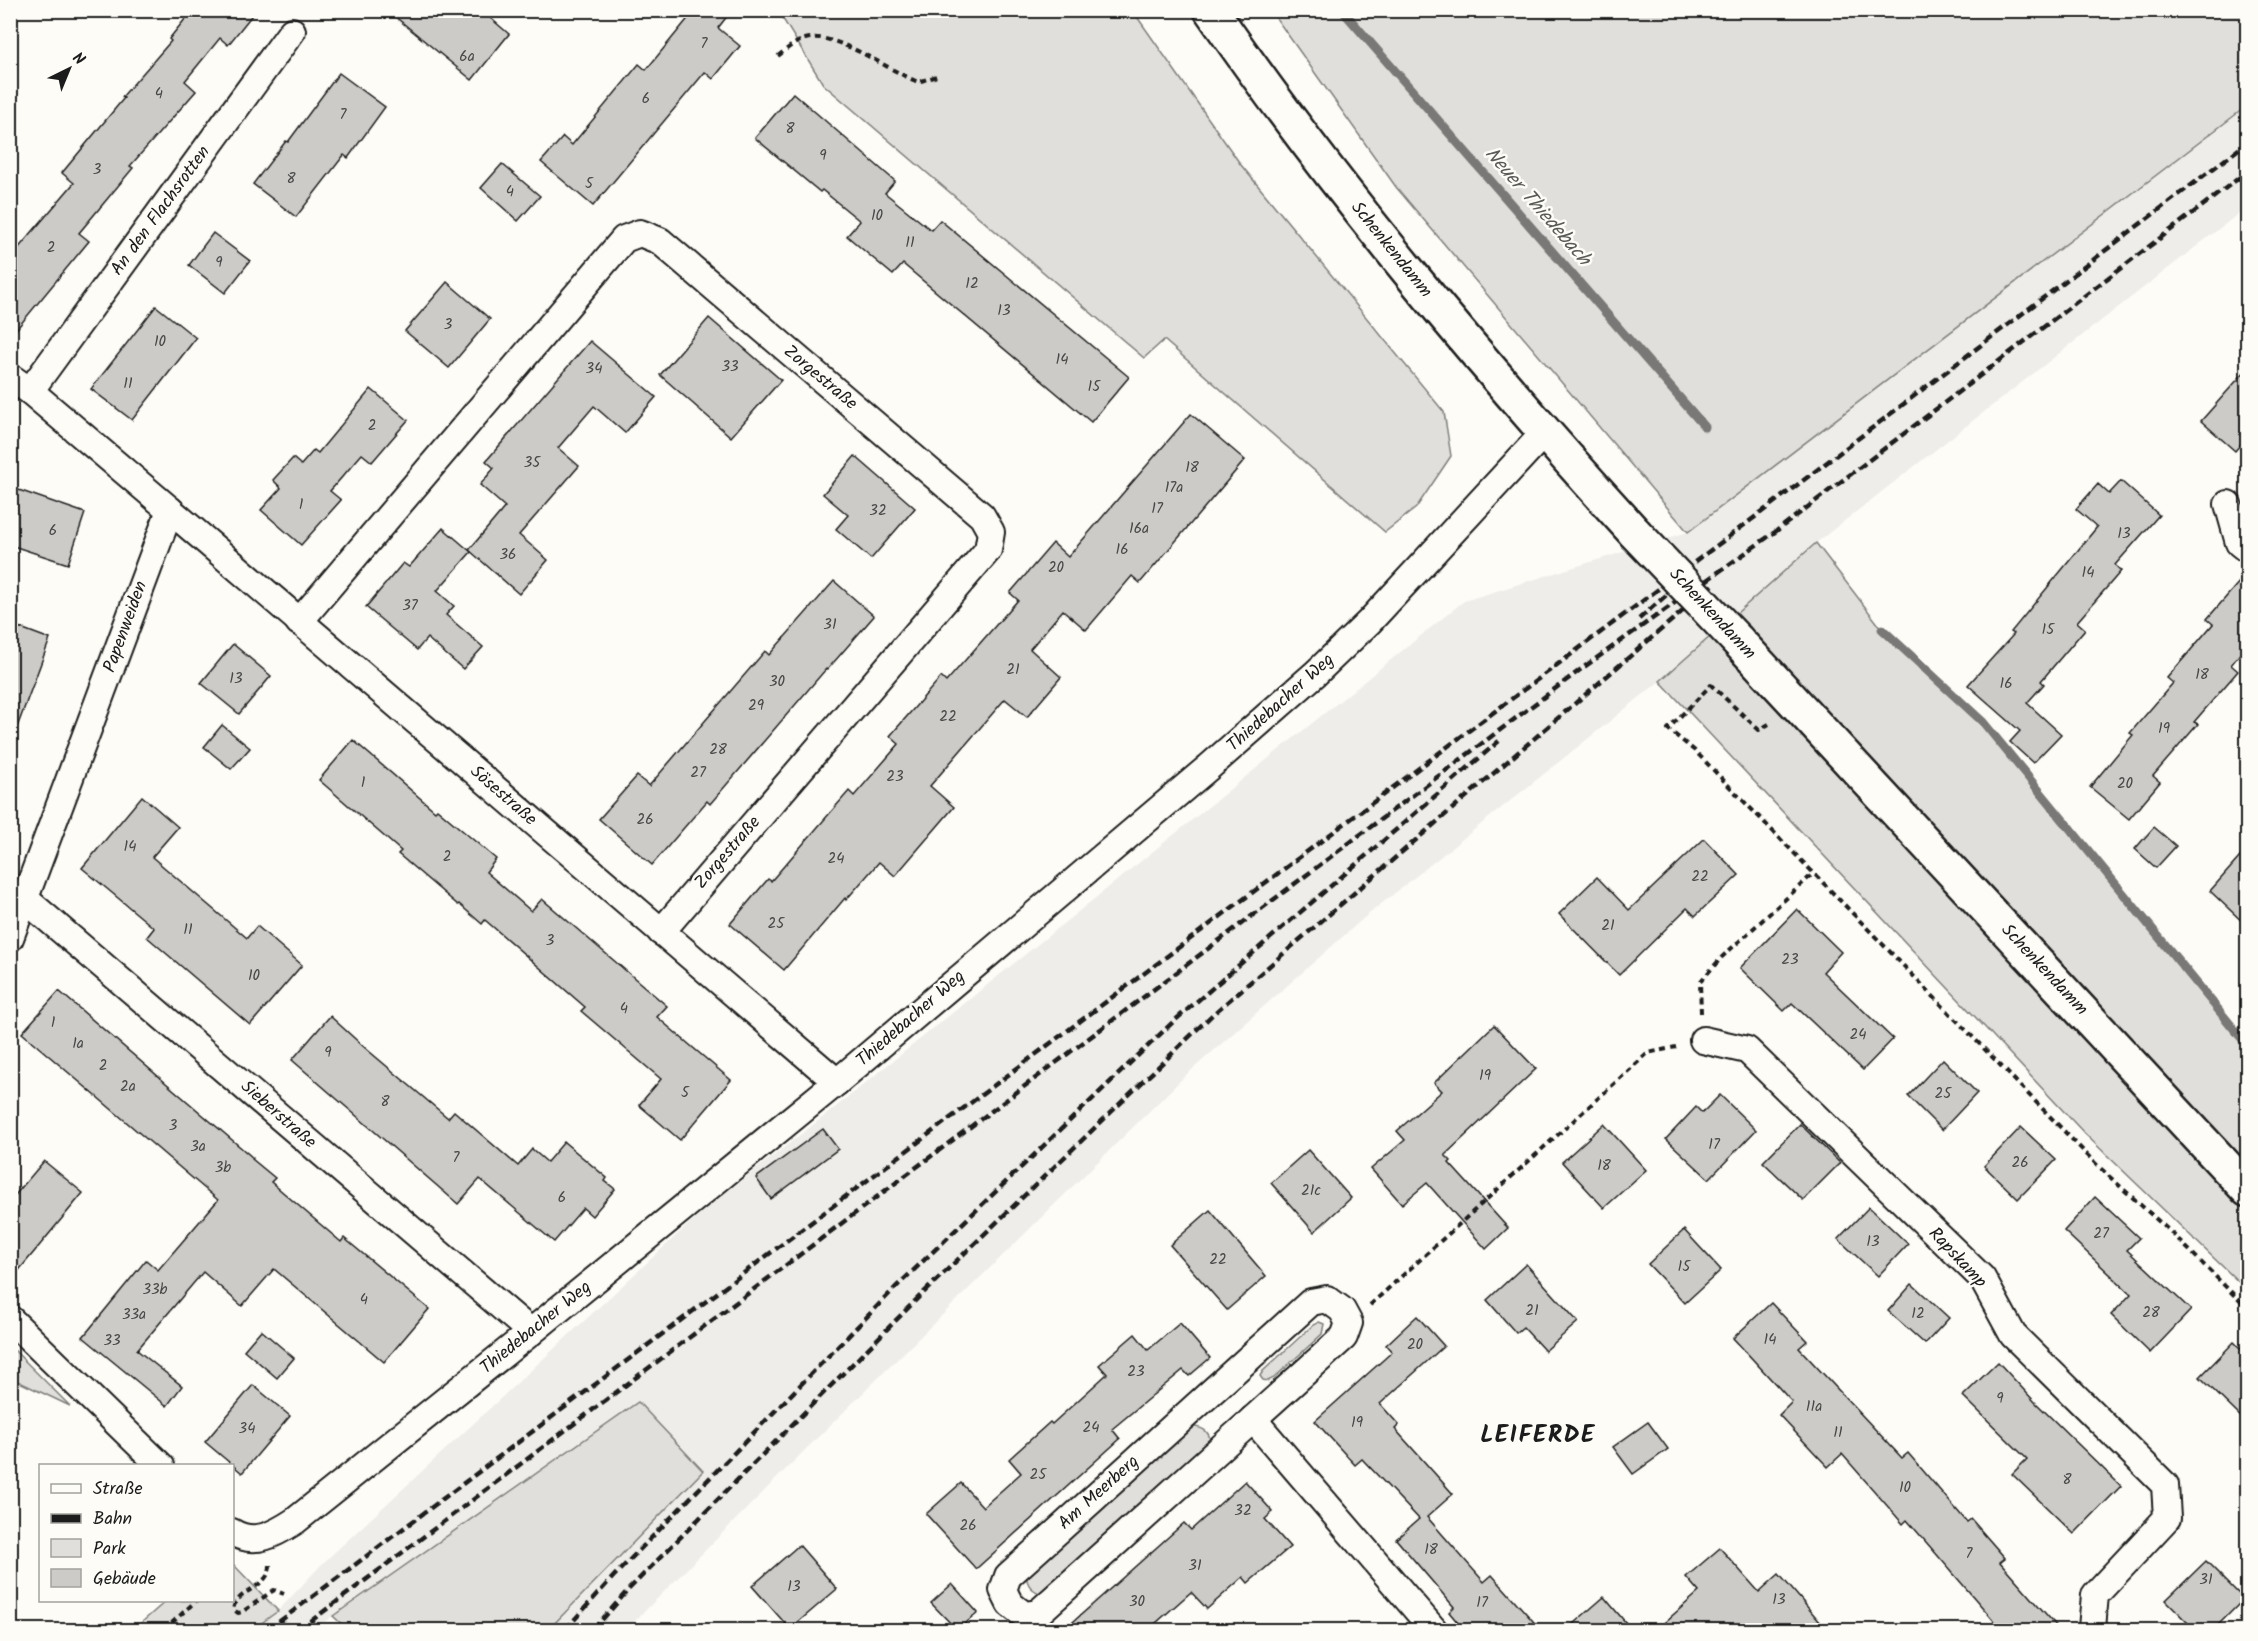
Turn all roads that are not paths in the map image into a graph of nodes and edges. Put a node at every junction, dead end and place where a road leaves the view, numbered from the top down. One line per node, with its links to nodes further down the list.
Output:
1 (1210, 10): 4 (street, Schenkendamm)
2 (292, 31): 3 (street, An den Flachsrotten)
3 (20, 384): 6 (street)
4 (1544, 432): 13 (street, Thiedebacher Weg); 14 (street, Schenkendamm, bridge)
5 (2228, 504): 7 (street)
6 (170, 510): 8 (street, Sösestraße); 9 (street, Papenweiden)
7 (2247, 550)
8 (299, 622): 10 (street, Sösestraße); 10 (street, Zorgestraße)
9 (25, 899): 11 (street, Papenweiden); 16 (street, Sieberstraße)
10 (661, 932): 13 (street, Sösestraße)
11 (10, 938)
12 (1703, 1040): 21 (street, Rapskamp)
13 (837, 1082): 16 (street, Thiedebacher Weg)
14 (2247, 1190)
15 (10, 1319): 18 (street)
16 (531, 1332): 19 (street, Thiedebacher Weg)
17 (1253, 1419): 17 (street, Am Meerberg); 20 (street)
18 (159, 1464)
19 (234, 1533)
20 (1434, 1630)
21 (2094, 1630)

